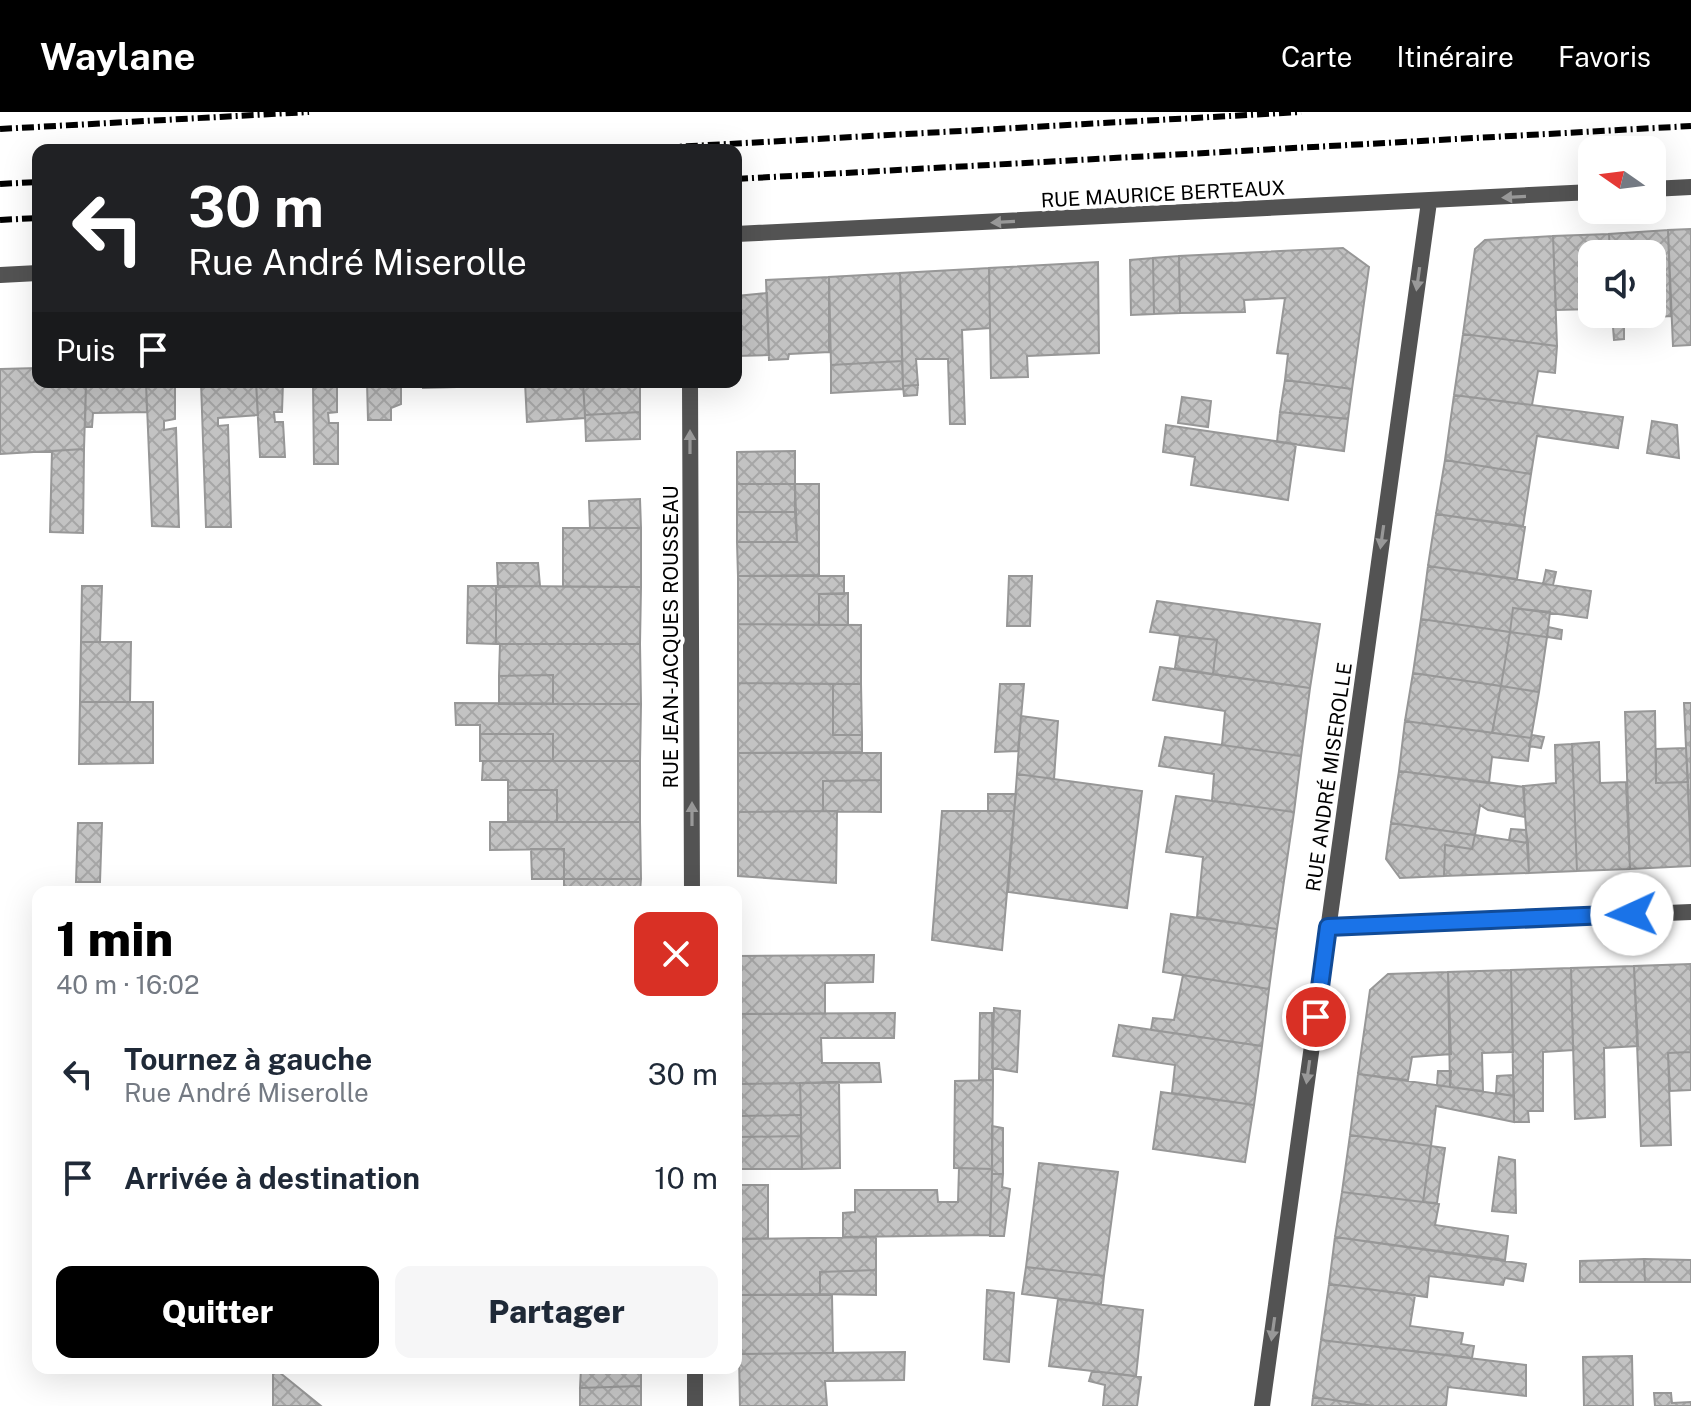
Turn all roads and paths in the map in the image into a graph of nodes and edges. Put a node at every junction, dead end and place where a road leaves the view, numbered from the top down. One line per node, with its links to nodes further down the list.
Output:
1 (1691, 187): 2 (street)
2 (1666, 188)
3 (1578, 193): 4 (street, RUE MAURICE BERTEAUX, one-way to 4)
4 (1429, 202): 5 (street, RUE MAURICE BERTEAUX, one-way to 5); 11 (street, RUE ANDRÉ MISEROLLE, one-way to 11)
5 (742, 234)
6 (32, 273): 7 (street)
7 (0, 275)
8 (690, 388): 9 (street, RUE JEAN-JACQUES ROUSSEAU, one-way to 8)
9 (692, 886)
10 (1691, 912): 11 (street)
11 (1328, 927): 14 (street, RUE ANDRÉ MISEROLLE, one-way to 14)
12 (695, 1374): 13 (street)
13 (695, 1406)
14 (1262, 1406)

